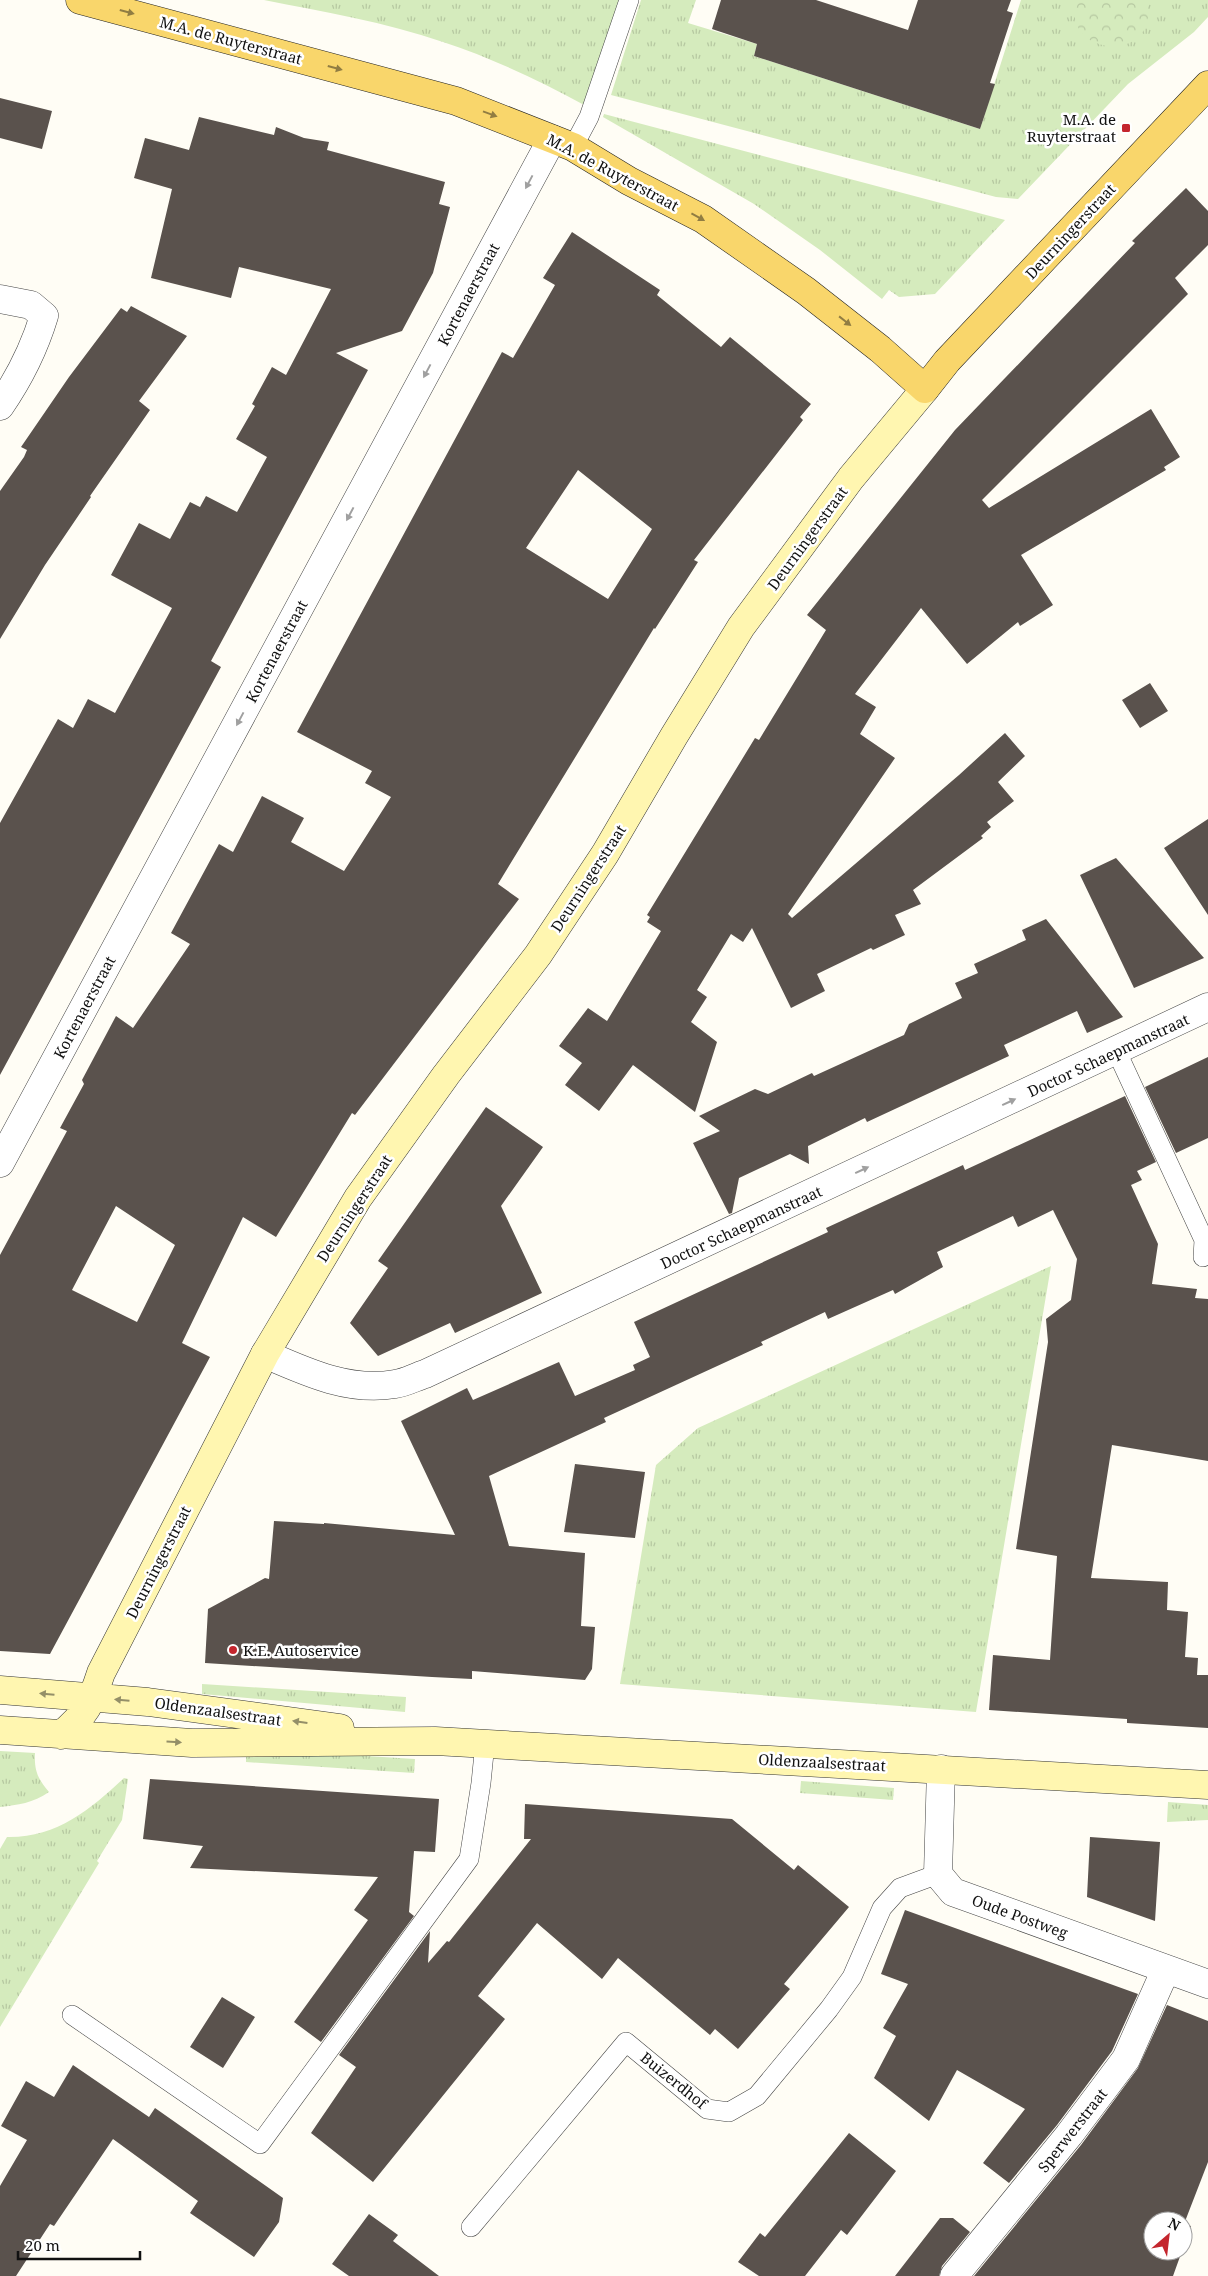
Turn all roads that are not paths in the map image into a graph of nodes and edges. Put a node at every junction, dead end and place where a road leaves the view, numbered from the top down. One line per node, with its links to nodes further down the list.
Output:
1 (80, 0): 4 (main road, M.A. de Ruyterstraat, one-way to 4)
2 (629, 0): 4 (lane)
3 (1208, 85): 6 (main road, Deurningerstraat)
4 (563, 143): 6 (main road, M.A. de Ruyterstraat, one-way to 6); 10 (street, Kortenaerstraat, one-way to 10)
5 (0, 299): 7 (street)
6 (924, 389): 12 (main road, Deurningerstraat)
7 (0, 406)
8 (1208, 1007): 9 (street, Doctor Schaepmanstraat)
9 (1116, 1050): 11 (lane); 12 (street, Doctor Schaepmanstraat, one-way to 9)
10 (0, 1163)
11 (1202, 1257)
12 (265, 1354): 14 (main road, Deurningerstraat)
13 (0, 1690): 14 (main road, Oldenzaalsestraat, one-way to 13)
14 (93, 1698): 16 (main road, Deurningerstraat); 17 (main road, Oldenzaalsestraat, one-way to 14)
15 (0, 1730): 16 (main road, Oldenzaalsestraat)
16 (61, 1735): 17 (main road, Oldenzaalsestraat, one-way to 17)
17 (435, 1741): 18 (main road, Oldenzaalsestraat)
18 (484, 1743): 19 (main road, Oldenzaalsestraat); 24 (lane)
19 (941, 1769): 20 (main road, Oldenzaalsestraat); 21 (street)
20 (1208, 1785)
21 (938, 1874): 22 (street, Oude Postweg); 25 (lane, Buizerdhof)
22 (1166, 1969): 23 (street, Oude Postweg); 26 (street, Sperwerstraat)
23 (1208, 1984)
24 (72, 2015)
25 (471, 2227)
26 (954, 2276)

